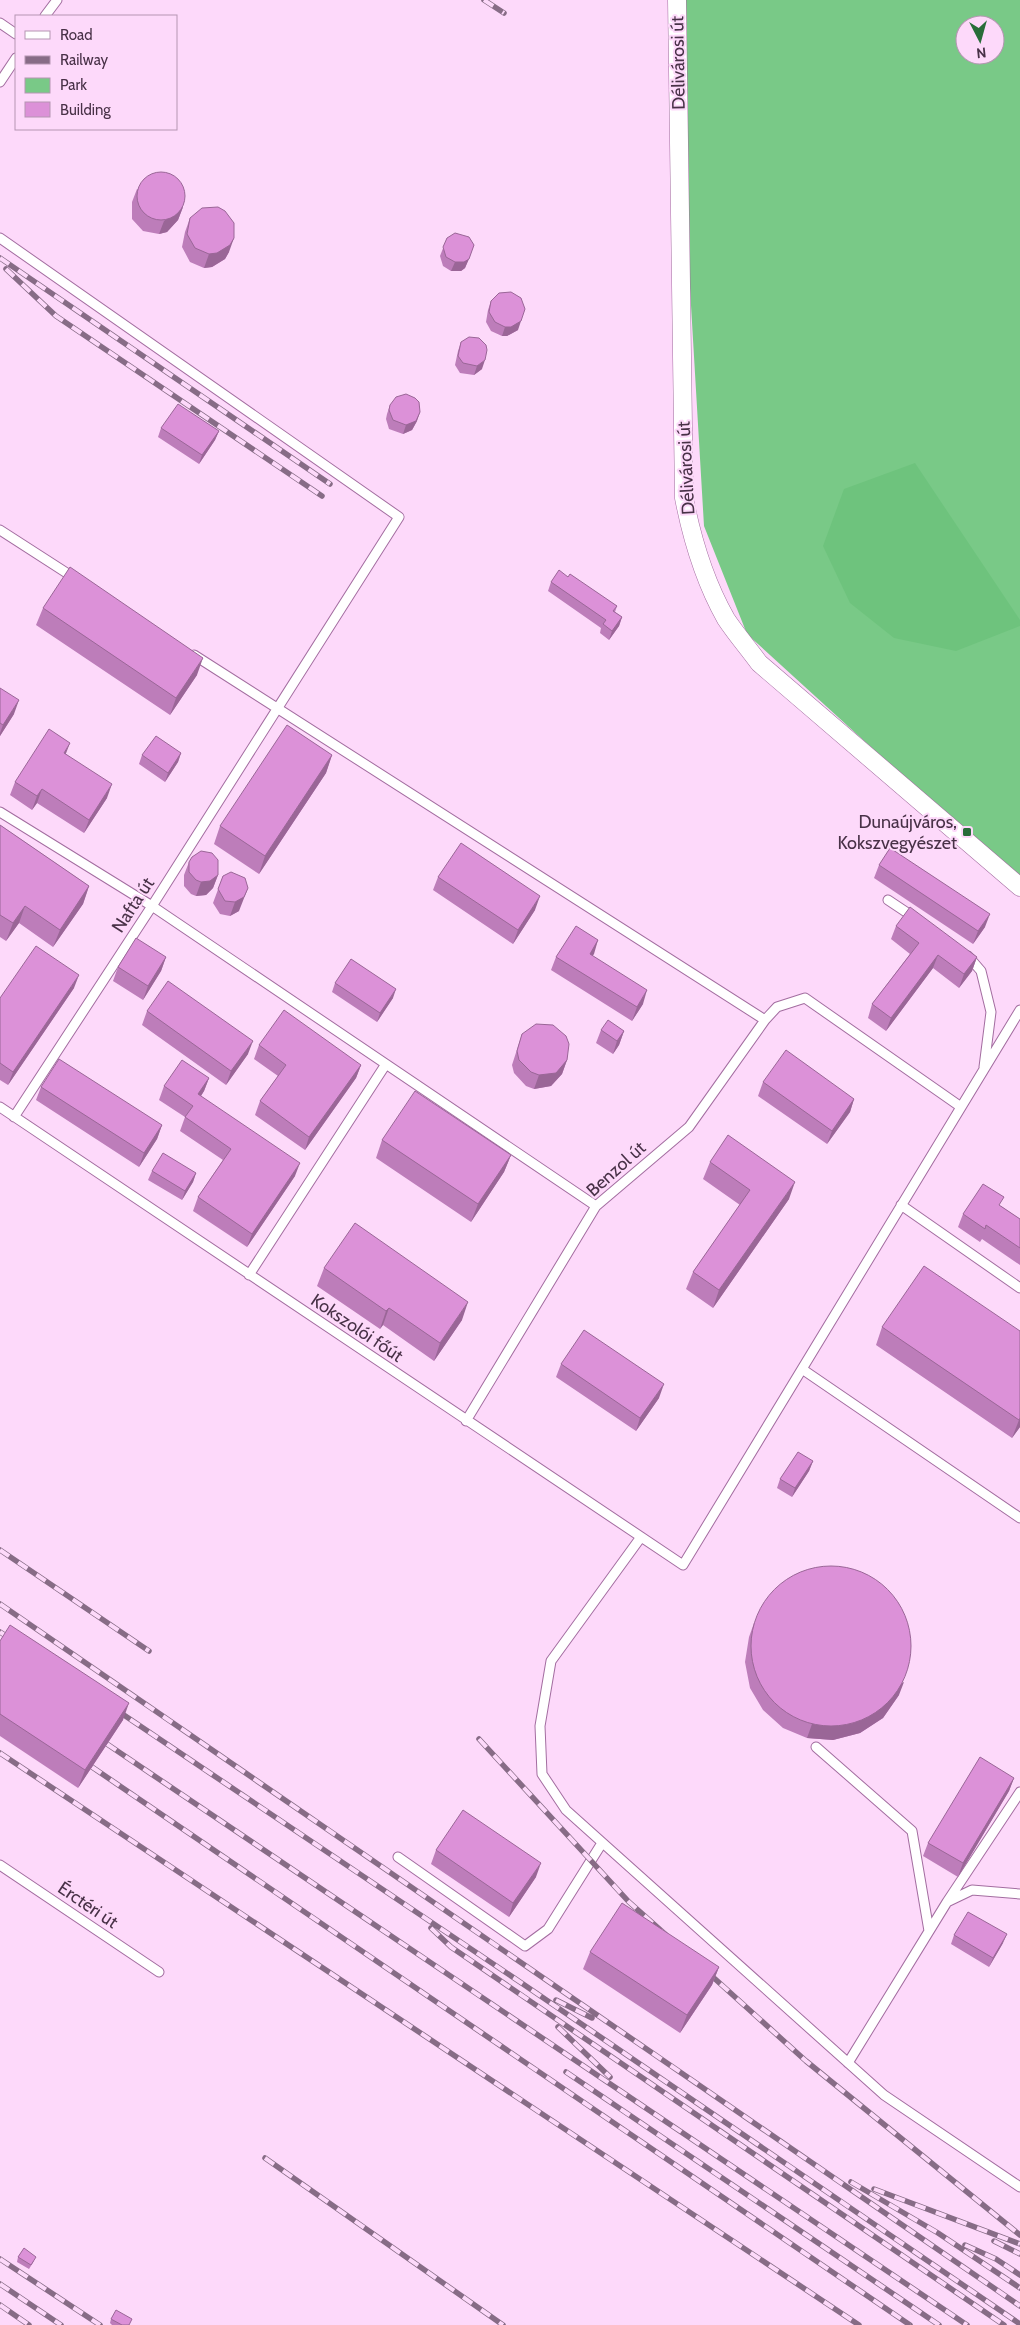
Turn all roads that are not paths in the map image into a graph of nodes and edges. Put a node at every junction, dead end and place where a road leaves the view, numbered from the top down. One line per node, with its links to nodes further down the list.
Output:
1 (57, 0): 3 (lane)
2 (677, 0): 14 (street, Délivárosi út)
3 (46, 15)
4 (0, 23): 5 (lane)
5 (15, 33)
6 (15, 60): 7 (lane)
7 (0, 82)
8 (0, 238): 12 (lane, Nafta út)
9 (0, 530): 10 (lane)
10 (84, 584)
11 (185, 649): 12 (lane)
12 (277, 709): 16 (lane, Nafta út); 20 (lane)
13 (0, 812): 16 (lane)
14 (1020, 887)
15 (888, 900): 17 (lane)
16 (152, 906): 21 (lane); 25 (lane, Nafta út)
17 (920, 921)
18 (960, 947): 22 (lane)
19 (1020, 1010): 22 (lane)
20 (765, 1020): 24 (lane, Benzol út); 27 (lane, Benzol út)
21 (386, 1064): 27 (lane); 28 (lane)
22 (984, 1070): 24 (lane)
23 (0, 1107): 25 (lane, Kokszolói főút)
24 (961, 1107): 26 (lane)
25 (14, 1117): 28 (lane, Kokszolói főút)
26 (902, 1205): 29 (lane); 30 (lane)
27 (596, 1206): 31 (lane, Benzol út)
28 (249, 1275): 31 (lane, Kokszolói főút)
29 (1020, 1288)
30 (802, 1369): 32 (lane); 33 (lane, Kokszolói főút)
31 (466, 1421): 33 (lane, Kokszolói főút)
32 (1020, 1518)
33 (641, 1537): 36 (lane)
34 (816, 1747): 41 (lane)
35 (1020, 1792): 40 (lane)
36 (602, 1843): 37 (lane); 43 (lane)
37 (398, 1857)
38 (0, 1864): 42 (lane, Érctéri út)
39 (1020, 1894): 40 (lane)
40 (946, 1902): 41 (lane)
41 (929, 1931): 43 (lane)
42 (158, 1972)
43 (848, 2064): 44 (lane)
44 (1020, 2187)

